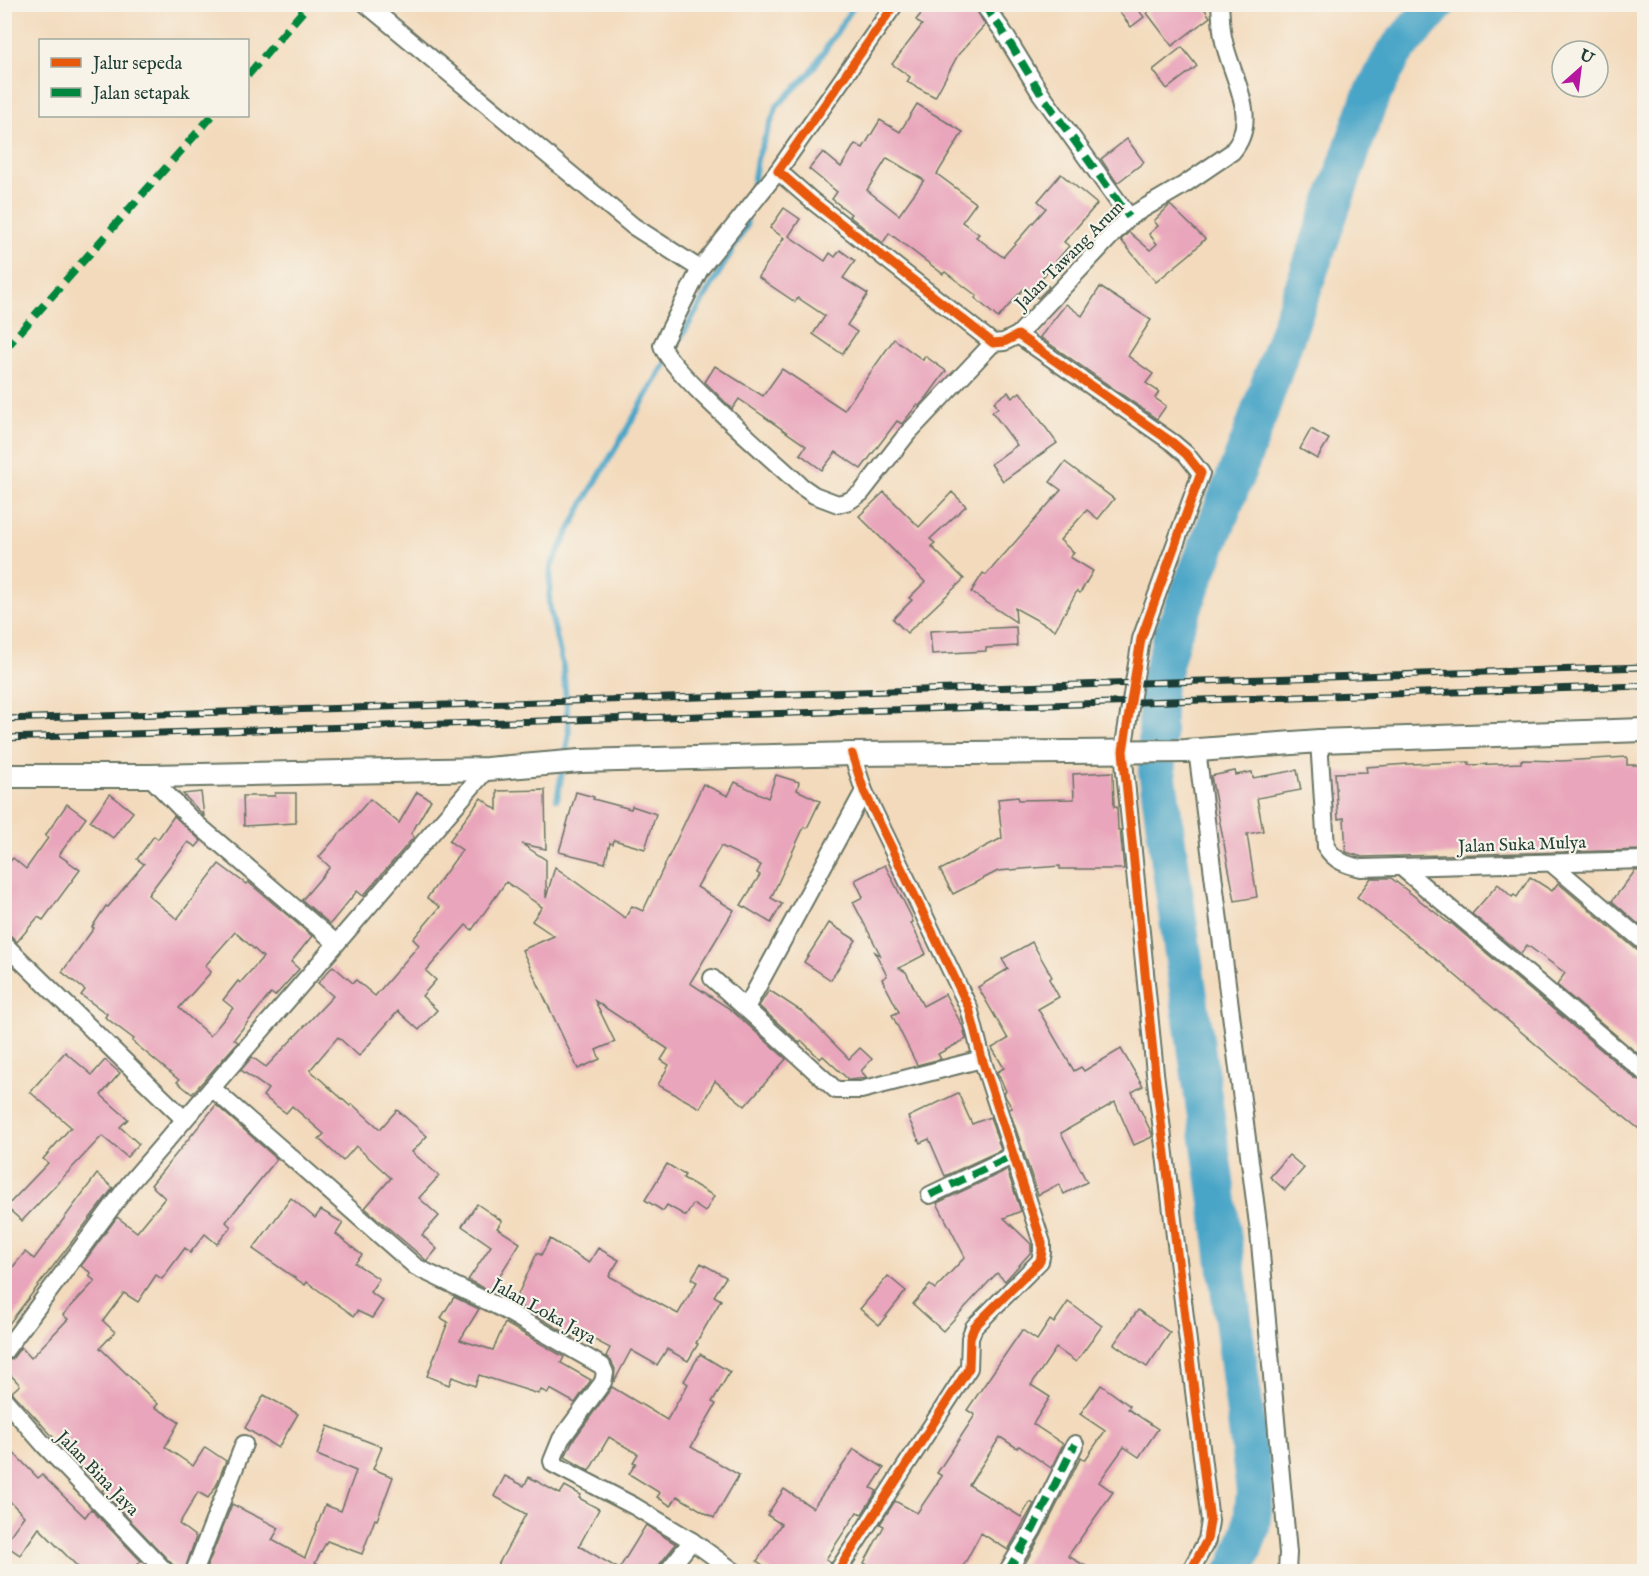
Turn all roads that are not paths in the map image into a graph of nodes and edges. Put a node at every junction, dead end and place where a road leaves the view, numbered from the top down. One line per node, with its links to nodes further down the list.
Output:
1 (366, 4): 7 (street)
2 (895, 4): 5 (street)
3 (983, 4): 6 (street)
4 (1220, 4): 6 (street, Jalan Tawang Arum)
5 (777, 171): 7 (street); 9 (street)
6 (1129, 217): 8 (street, Jalan Tawang Arum)
7 (700, 269): 9 (street)
8 (1018, 335): 9 (street); 13 (street)
9 (993, 343)
10 (1644, 730): 11 (main road)
11 (1319, 741): 12 (main road); 21 (street, Jalan Suka Mulya)
12 (1191, 750): 13 (main road); 45 (street)
13 (1129, 751): 14 (main road); 44 (street)
14 (852, 754): 15 (main road); 18 (street)
15 (487, 769): 17 (main road); 23 (street)
16 (4, 776): 17 (main road)
17 (149, 776): 23 (street)
18 (864, 791): 26 (street); 27 (street)
19 (1644, 860): 20 (street, Jalan Suka Mulya)
20 (1551, 863): 21 (street, Jalan Suka Mulya); 22 (street)
21 (1401, 867): 28 (street)
22 (1644, 942)
23 (336, 943): 29 (street)
24 (4, 944): 30 (street)
25 (712, 978): 26 (street)
26 (746, 1008): 27 (street)
27 (982, 1059): 31 (street)
28 (1644, 1072)
29 (212, 1088): 30 (street); 37 (street, Jalan Loka Jaya)
30 (184, 1119): 33 (street)
31 (1014, 1155): 32 (street); 38 (street)
32 (930, 1195)
33 (4, 1352)
34 (4, 1398): 39 (street, Jalan Bina Jaya)
35 (244, 1444): 40 (street)
36 (1075, 1444): 43 (street)
37 (692, 1541): 41 (street); 42 (street, Jalan Loka Jaya)
38 (844, 1569)
39 (166, 1572)
40 (194, 1572)
41 (667, 1572)
42 (735, 1572)
43 (1007, 1572)
44 (1190, 1572)
45 (1287, 1572)

